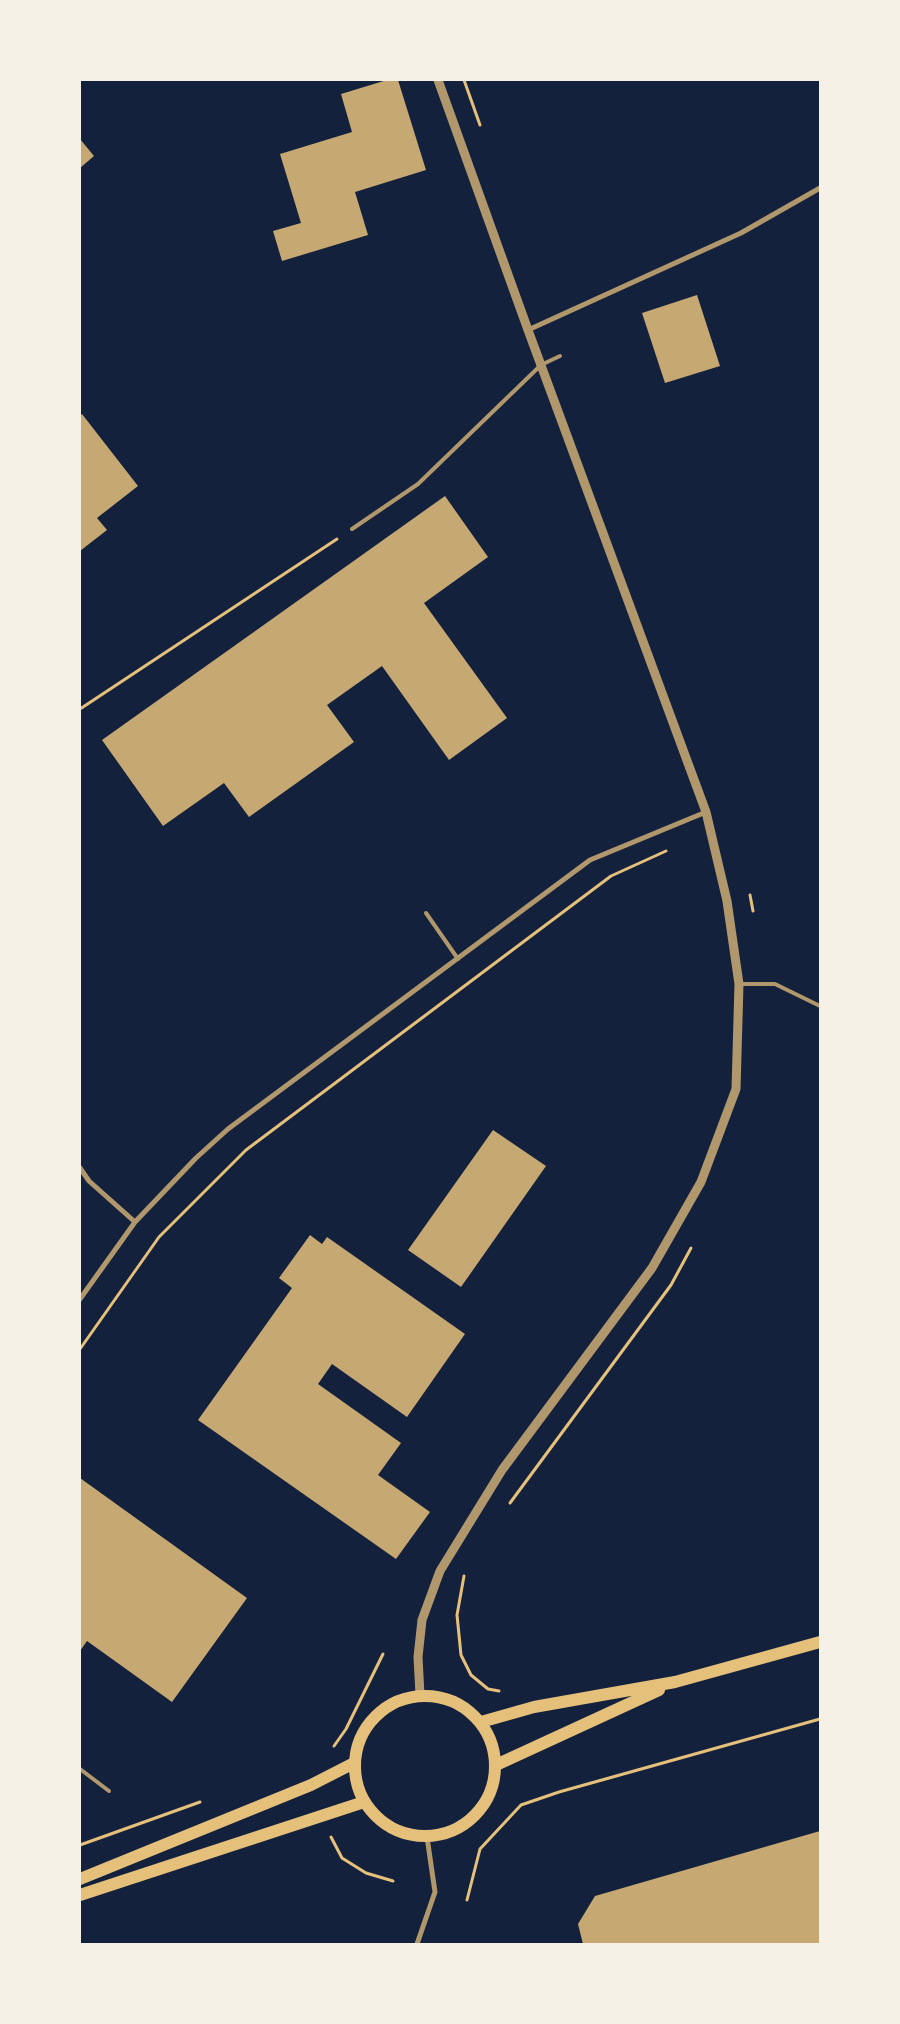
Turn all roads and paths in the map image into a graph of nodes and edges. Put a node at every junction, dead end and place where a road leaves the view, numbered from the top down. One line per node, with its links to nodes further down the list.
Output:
1 (438, 80): 3 (street)
2 (820, 188): 3 (street)
3 (528, 330): 5 (street)
4 (560, 356): 5 (lane)
5 (541, 365): 6 (lane); 8 (street)
6 (352, 529): 7 (path)
7 (80, 709)
8 (706, 812): 13 (street); 14 (street)
9 (670, 847): 20 (path)
10 (749, 891): 12 (path)
11 (426, 913): 13 (lane)
12 (754, 919)
13 (458, 959): 17 (street)
14 (739, 984): 15 (lane); 27 (street)
15 (820, 1006)
16 (80, 1168): 17 (street)
17 (135, 1222): 19 (street)
18 (695, 1241): 21 (path)
19 (80, 1299)
20 (80, 1349)
21 (506, 1509)
22 (464, 1575): 26 (path)
23 (820, 1642): 25 (main road)
24 (383, 1654): 30 (path)
25 (675, 1682): 29 (main road); 32 (main road)
26 (507, 1693)
27 (420, 1695): 29 (main road); 31 (main road)
28 (820, 1719): 43 (path)
29 (481, 1722): 32 (main road)
30 (330, 1751)
31 (354, 1763): 36 (main road); 40 (main road)
32 (496, 1765): 38 (main road)
33 (80, 1769): 34 (lane)
34 (108, 1790)
35 (208, 1799): 39 (path)
36 (364, 1802): 38 (main road); 42 (main road)
37 (328, 1830): 41 (path)
38 (426, 1837): 44 (street)
39 (80, 1845)
40 (80, 1879)
41 (393, 1881)
42 (80, 1895)
43 (467, 1900)
44 (417, 1944)

